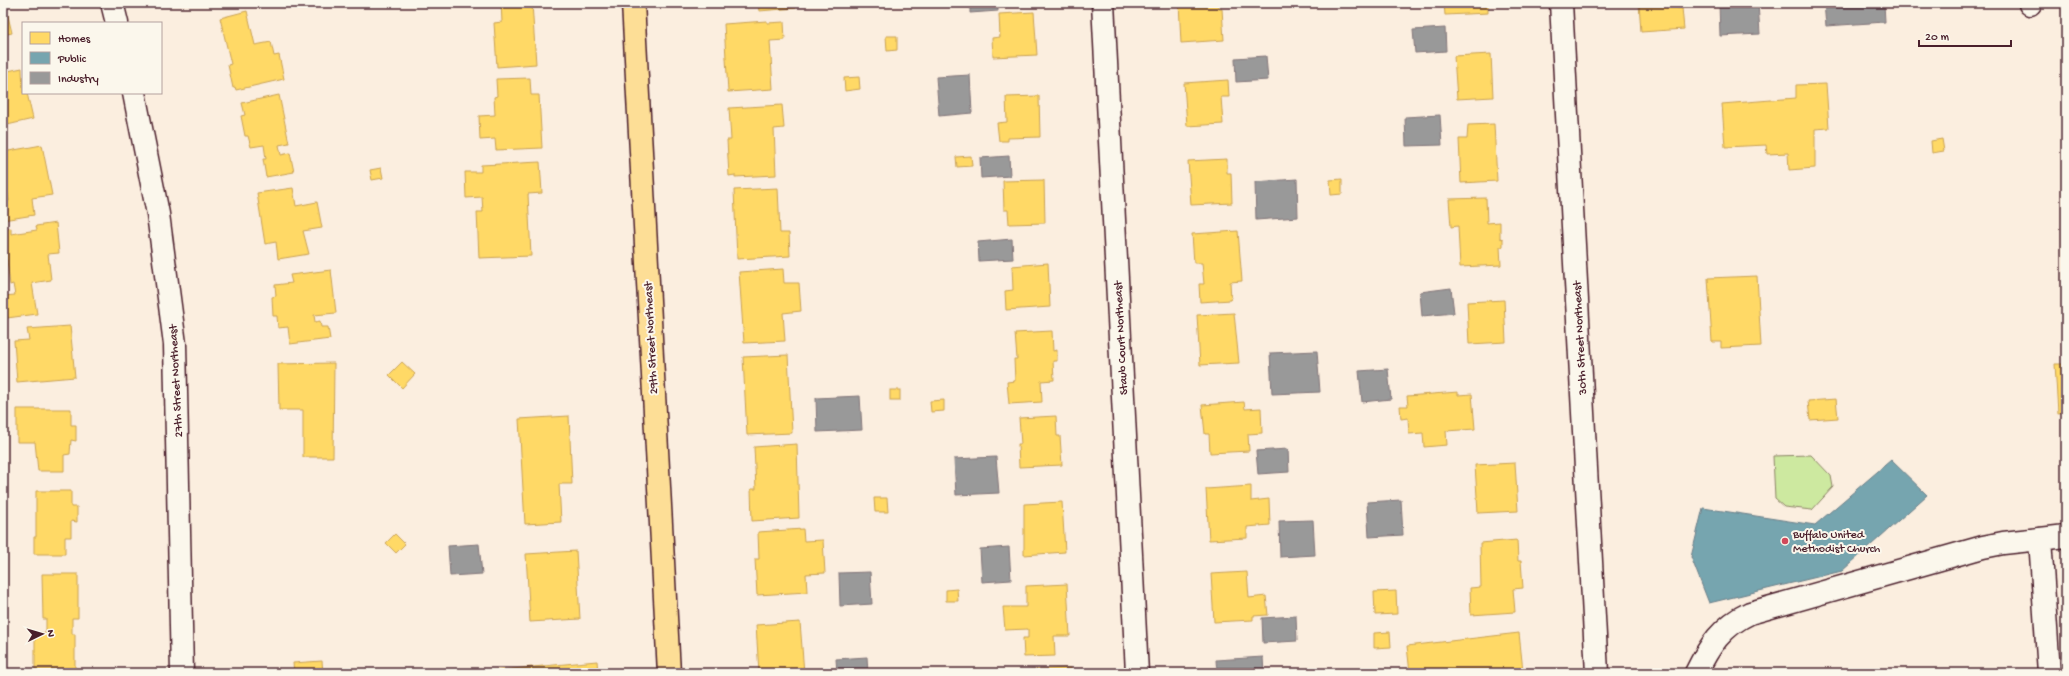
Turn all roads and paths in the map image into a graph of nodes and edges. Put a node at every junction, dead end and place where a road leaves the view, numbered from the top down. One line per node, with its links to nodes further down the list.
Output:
1 (112, 3): 5 (street)
2 (633, 3): 10 (main road, 29th Street Northeast)
3 (1103, 3): 11 (street, Staub Court Northeast)
4 (1561, 3): 12 (street, 30th Street Northeast)
5 (117, 22)
6 (134, 94): 9 (street, 27th Street Northeast)
7 (2066, 536): 8 (street)
8 (2040, 539): 13 (street); 14 (street)
9 (182, 673)
10 (668, 673)
11 (1138, 673)
12 (1597, 673)
13 (1696, 673)
14 (2049, 673)

